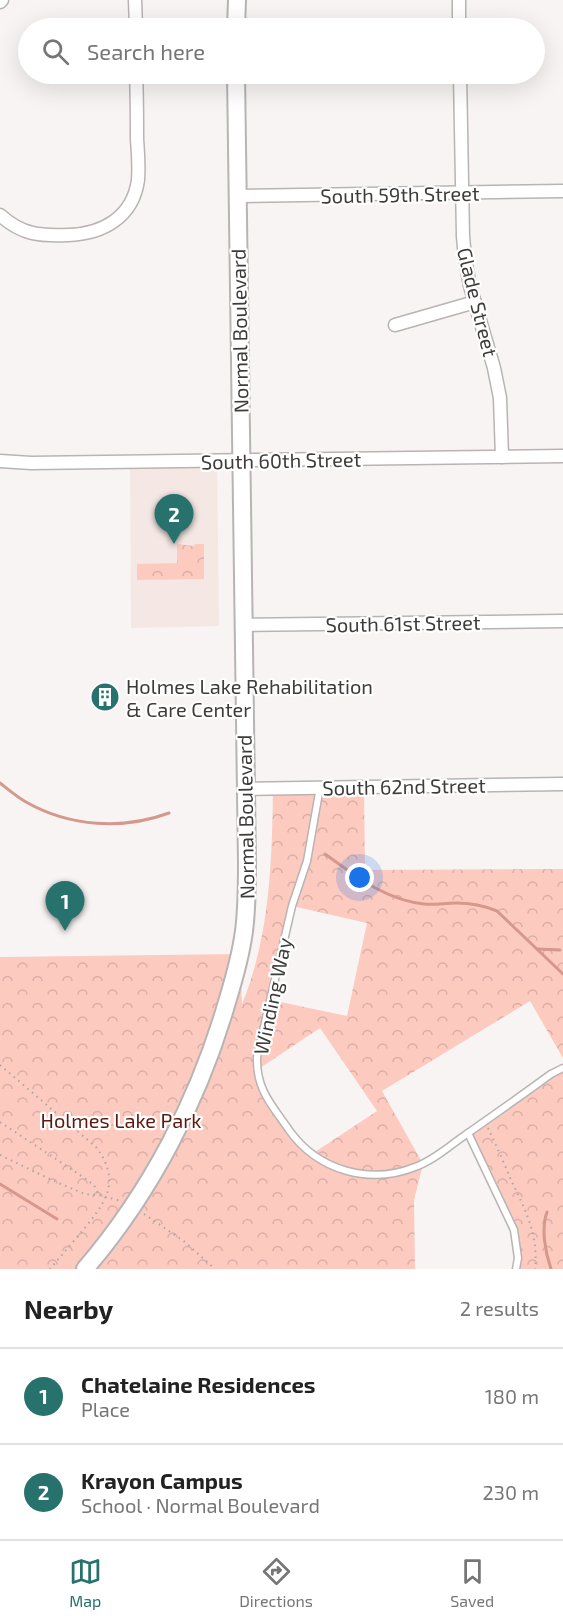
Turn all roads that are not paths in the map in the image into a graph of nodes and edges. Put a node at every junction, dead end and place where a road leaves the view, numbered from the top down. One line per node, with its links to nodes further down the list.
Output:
1 (135, 0): 4 (street)
2 (237, 0): 5 (main road)
3 (459, 0): 6 (street)
4 (136, 18)
5 (236, 18)
6 (459, 18)
7 (136, 84): 13 (street)
8 (236, 84): 12 (main road, Normal Boulevard)
9 (460, 84): 11 (street, Glade Street)
10 (563, 191): 11 (street, South 59th Street)
11 (462, 193): 12 (street, South 59th Street); 14 (street, Glade Street)
12 (237, 196): 19 (main road, Normal Boulevard)
13 (0, 215)
14 (475, 302): 15 (street); 17 (street, Glade Street)
15 (395, 325)
16 (563, 456): 17 (street, South 60th Street)
17 (502, 457): 19 (street, South 60th Street)
18 (0, 461): 19 (street, South 60th Street)
19 (242, 461): 21 (main road, Normal Boulevard)
20 (563, 621): 21 (street, South 61st Street)
21 (243, 625): 24 (main road, Normal Boulevard)
22 (563, 784): 23 (street, South 62nd Street)
23 (320, 787): 24 (street, South 62nd Street); 26 (lane, Winding Way)
24 (245, 789): 27 (main road, Normal Boulevard)
25 (563, 1068): 26 (lane, Winding Way)
26 (468, 1133): 28 (lane)
27 (85, 1269)
28 (516, 1269)

